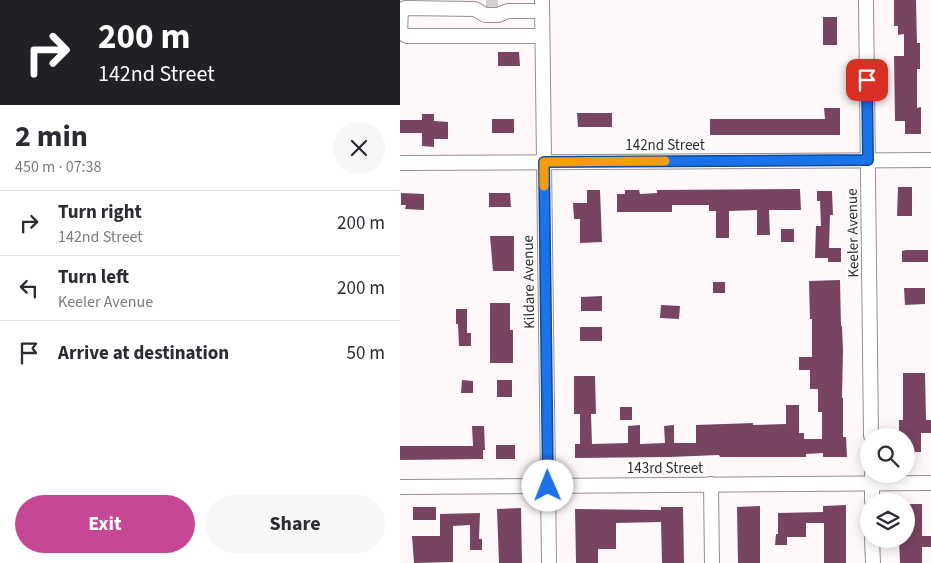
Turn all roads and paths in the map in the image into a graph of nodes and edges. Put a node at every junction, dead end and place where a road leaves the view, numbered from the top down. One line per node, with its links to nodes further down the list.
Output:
1 (866, 0): 4 (street, Keeler Avenue)
2 (542, 6): 3 (street, Kildare Avenue); 3 (street)
3 (542, 36): 6 (street, Kildare Avenue)
4 (868, 160): 5 (street, 142nd Street); 6 (street, 142nd Street); 8 (street, Keeler Avenue)
5 (931, 160)
6 (544, 162): 7 (street, 142nd Street); 13 (street, Kildare Avenue)
7 (400, 163)
8 (871, 428)
9 (860, 479): 12 (street, 143rd Street)
10 (915, 482): 11 (street, 143rd Street)
11 (931, 483)
12 (711, 484): 13 (street, 143rd Street); 17 (street)
13 (548, 486): 14 (street, 143rd Street); 16 (street, Kildare Avenue)
14 (400, 487)
15 (872, 548): 18 (street)
16 (549, 563)
17 (712, 563)
18 (873, 563)

